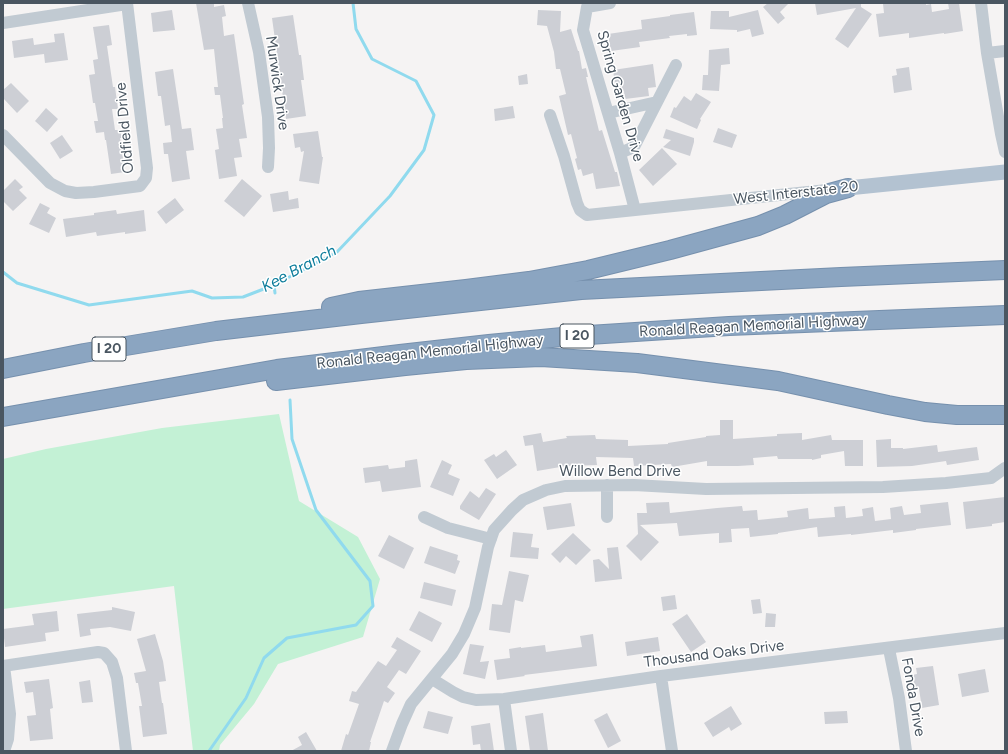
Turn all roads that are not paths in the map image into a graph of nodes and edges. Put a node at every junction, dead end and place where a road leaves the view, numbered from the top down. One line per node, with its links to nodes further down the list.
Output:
1 (127, 3): 5 (street); 12 (street, Oldfield Drive)
2 (248, 3): 15 (street, Murwick Drive)
3 (981, 3): 7 (street)
4 (606, 4): 10 (street, Spring Garden Drive)
5 (3, 23)
6 (1005, 51): 7 (street)
7 (987, 53): 13 (street)
8 (676, 65): 9 (street)
9 (657, 102): 10 (street); 14 (street)
10 (608, 113): 14 (street, Spring Garden Drive)
11 (550, 115): 18 (street, West Interstate 20)
12 (3, 135)
13 (1005, 152)
14 (620, 153): 18 (street, Spring Garden Drive)
15 (268, 167)
16 (1005, 172): 17 (main road, West Interstate 20)
17 (848, 188): 18 (street, West Interstate 20); 21 (highway)
18 (635, 210)
19 (1005, 270): 21 (highway, I 20)
20 (1005, 315): 23 (highway, Ronald Reagan Memorial Highway / I 20)
21 (216, 331): 22 (highway, I 20)
22 (3, 369)
23 (152, 392): 24 (highway, Ronald Reagan Memorial Highway / I 20); 25 (highway)
24 (108, 399): 26 (highway, Ronald Reagan Memorial Highway / I 20); 27 (highway)
25 (1005, 415)
26 (3, 417)
27 (3, 429)
28 (1005, 468): 29 (street, Willow Bend Drive)
29 (607, 486): 31 (street); 32 (street, Willow Bend Drive)
30 (424, 517): 32 (street)
31 (607, 517)
32 (491, 539): 37 (street, Willow Bend Drive)
33 (1005, 633): 34 (street, Thousand Oaks Drive)
34 (889, 648): 36 (street, Thousand Oaks Drive); 44 (street, Fonda Drive)
35 (4, 666): 39 (street); 40 (street)
36 (661, 676): 38 (street, Thousand Oaks Drive); 43 (street)
37 (432, 678): 38 (street, Thousand Oaks Drive); 41 (street, Willow Bend Drive)
38 (504, 700): 42 (street)
39 (4, 751)
40 (126, 751)
41 (392, 751)
42 (511, 751)
43 (672, 751)
44 (906, 751)

